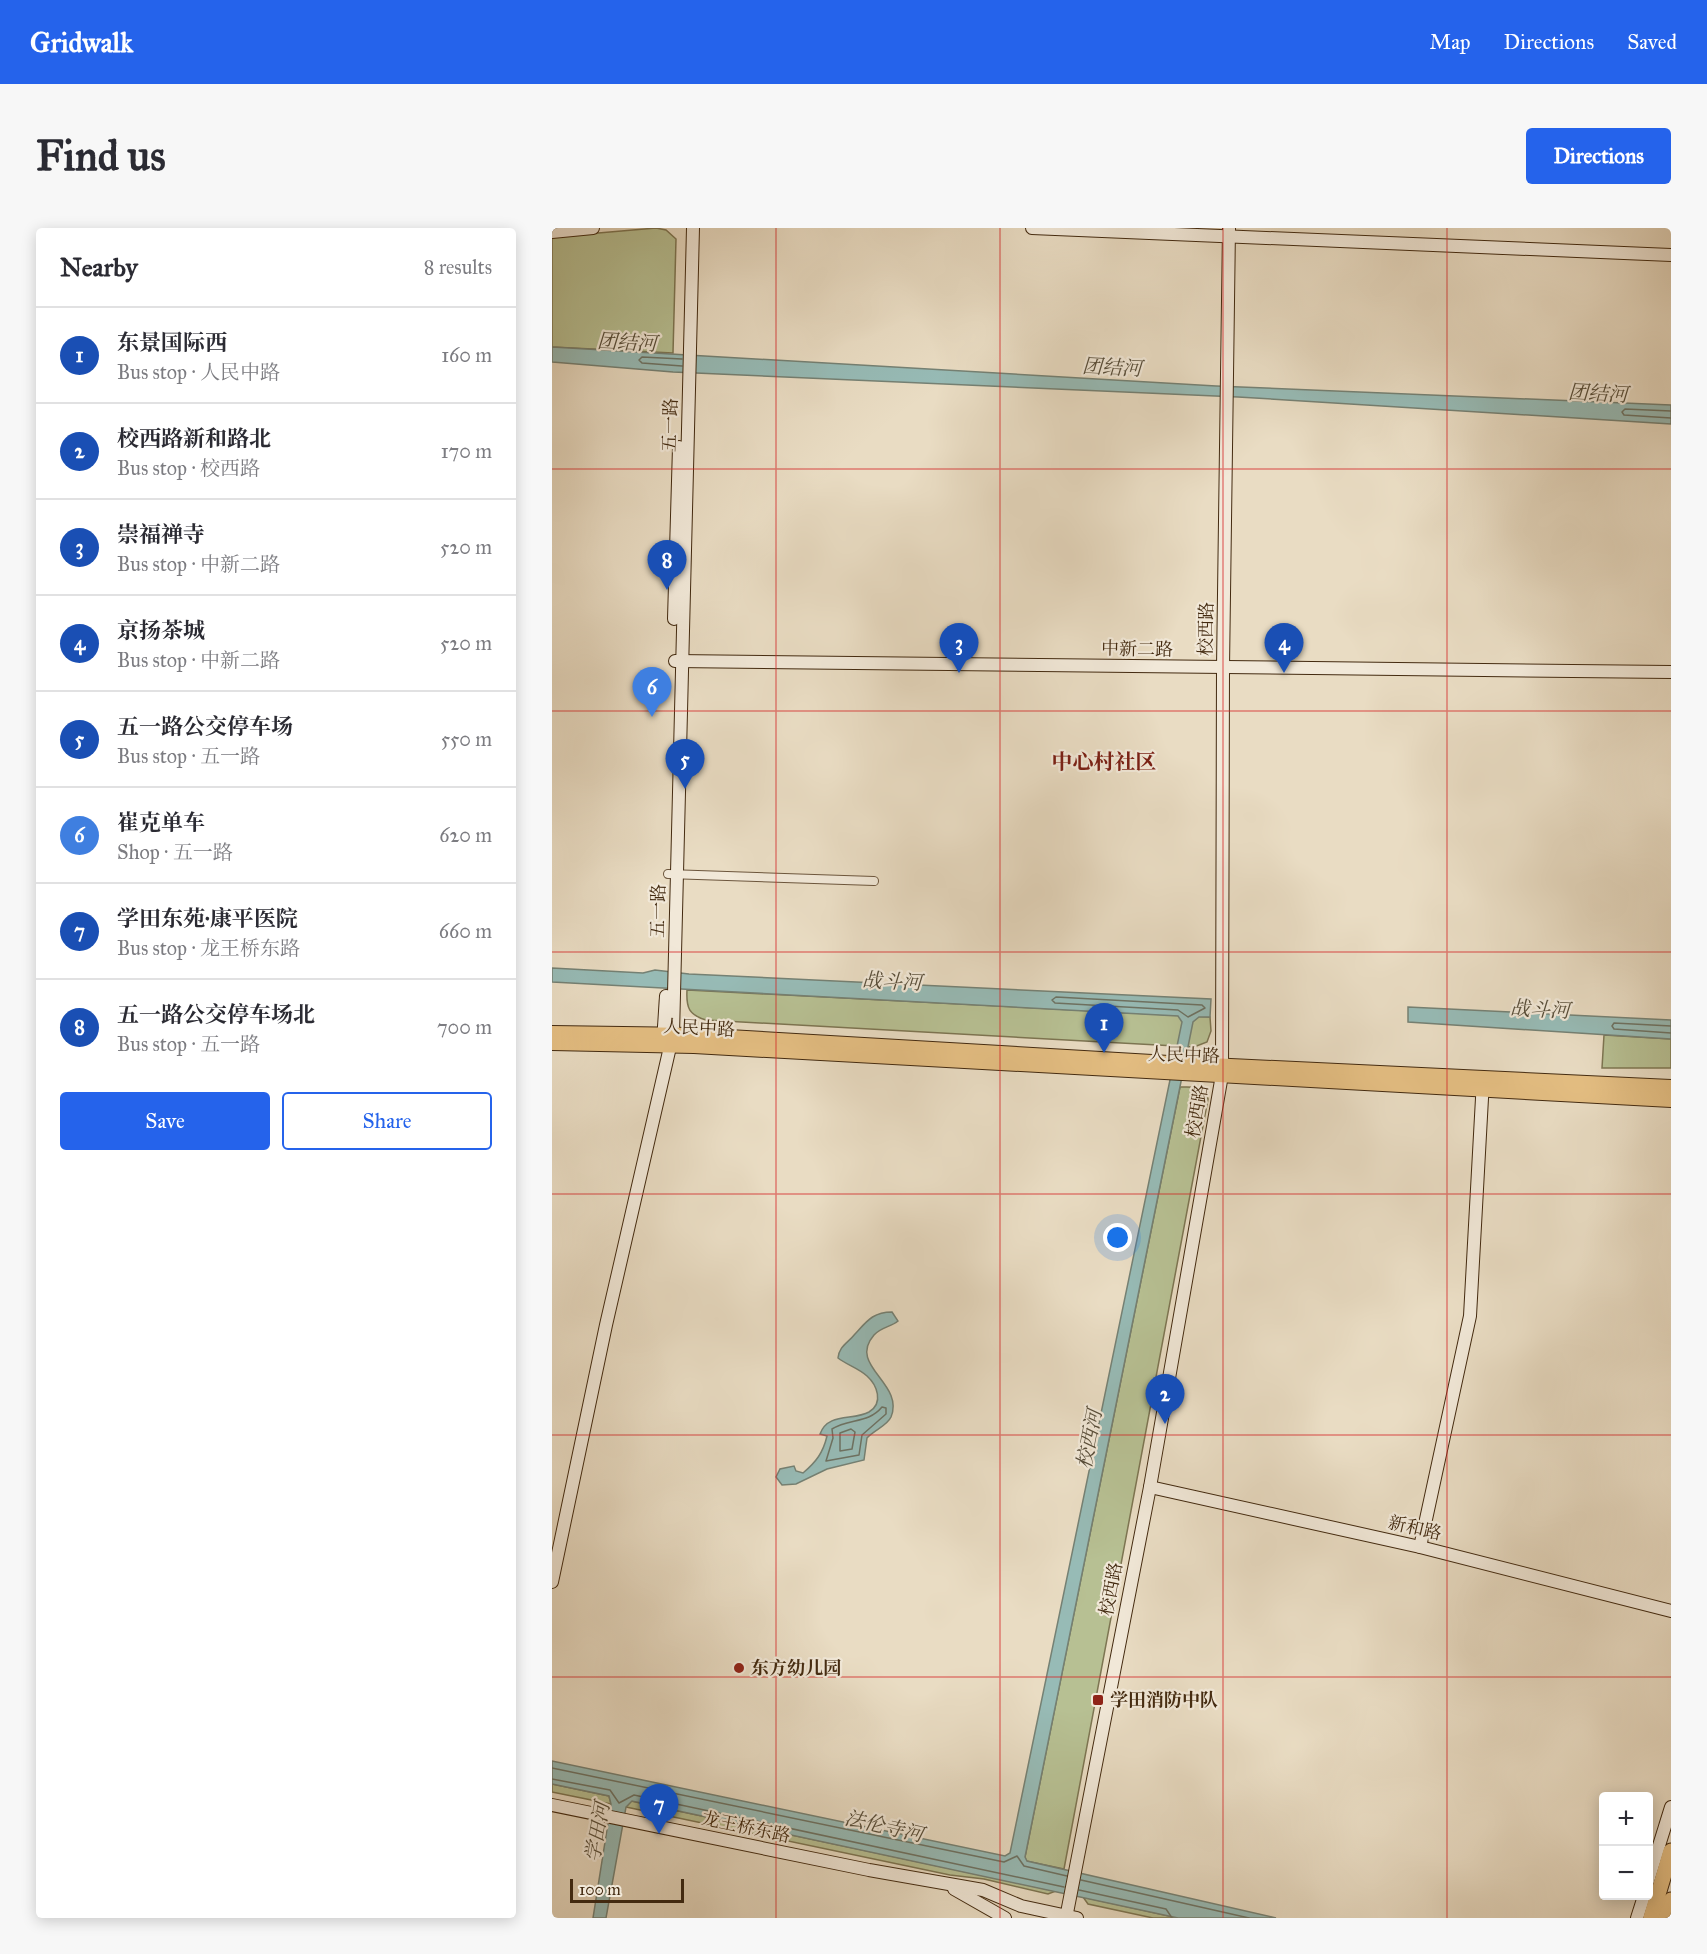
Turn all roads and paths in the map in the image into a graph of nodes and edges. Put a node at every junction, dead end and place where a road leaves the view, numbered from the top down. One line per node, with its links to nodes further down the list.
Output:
1 (593, 228): 5 (street)
2 (686, 228): 8 (street, 五一路)
3 (693, 228): 8 (street, 五一路)
4 (1032, 228): 6 (street)
5 (552, 232)
6 (1229, 232): 7 (street); 10 (street, 校西路)
7 (1671, 255)
8 (686, 349): 9 (street, 五一路)
9 (678, 661): 10 (street, 中新二路); 12 (street, 五一路); 14 (street, 五一路)
10 (1223, 667): 11 (street, 中新二路); 18 (street, 校西路)
11 (1671, 672)
12 (668, 874): 13 (street); 14 (street, 五一路)
13 (874, 882)
14 (671, 970): 16 (street, 五一路)
15 (552, 1033): 16 (main road, 人民中路)
16 (668, 1039): 17 (main road, 人民中路); 18 (main road, 人民中路); 23 (street, 五一路); 25 (street, 五一路)
17 (552, 1042)
18 (1222, 1070): 19 (main road, 人民中路); 22 (street, 校西路)
19 (1483, 1084): 20 (main road, 人民中路); 21 (main road, 人民中路); 24 (street)
20 (1671, 1087)
21 (1671, 1100)
22 (1150, 1487): 24 (street, 新和路); 34 (street, 校西路)
23 (552, 1547)
24 (1420, 1547): 26 (street, 新和路)
25 (552, 1582)
26 (1671, 1611)
27 (552, 1804): 31 (street, 龙王桥东路)
28 (1671, 1807): 30 (street)
29 (1671, 1851): 37 (highway)
30 (1653, 1865)
31 (933, 1882): 34 (street, 龙王桥东路); 35 (street, 龙王桥东路)
32 (1643, 1900): 36 (street)
33 (1671, 1900): 38 (highway)
34 (1069, 1917)
35 (1005, 1918)
36 (1637, 1918)
37 (1651, 1918)
38 (1666, 1918)

